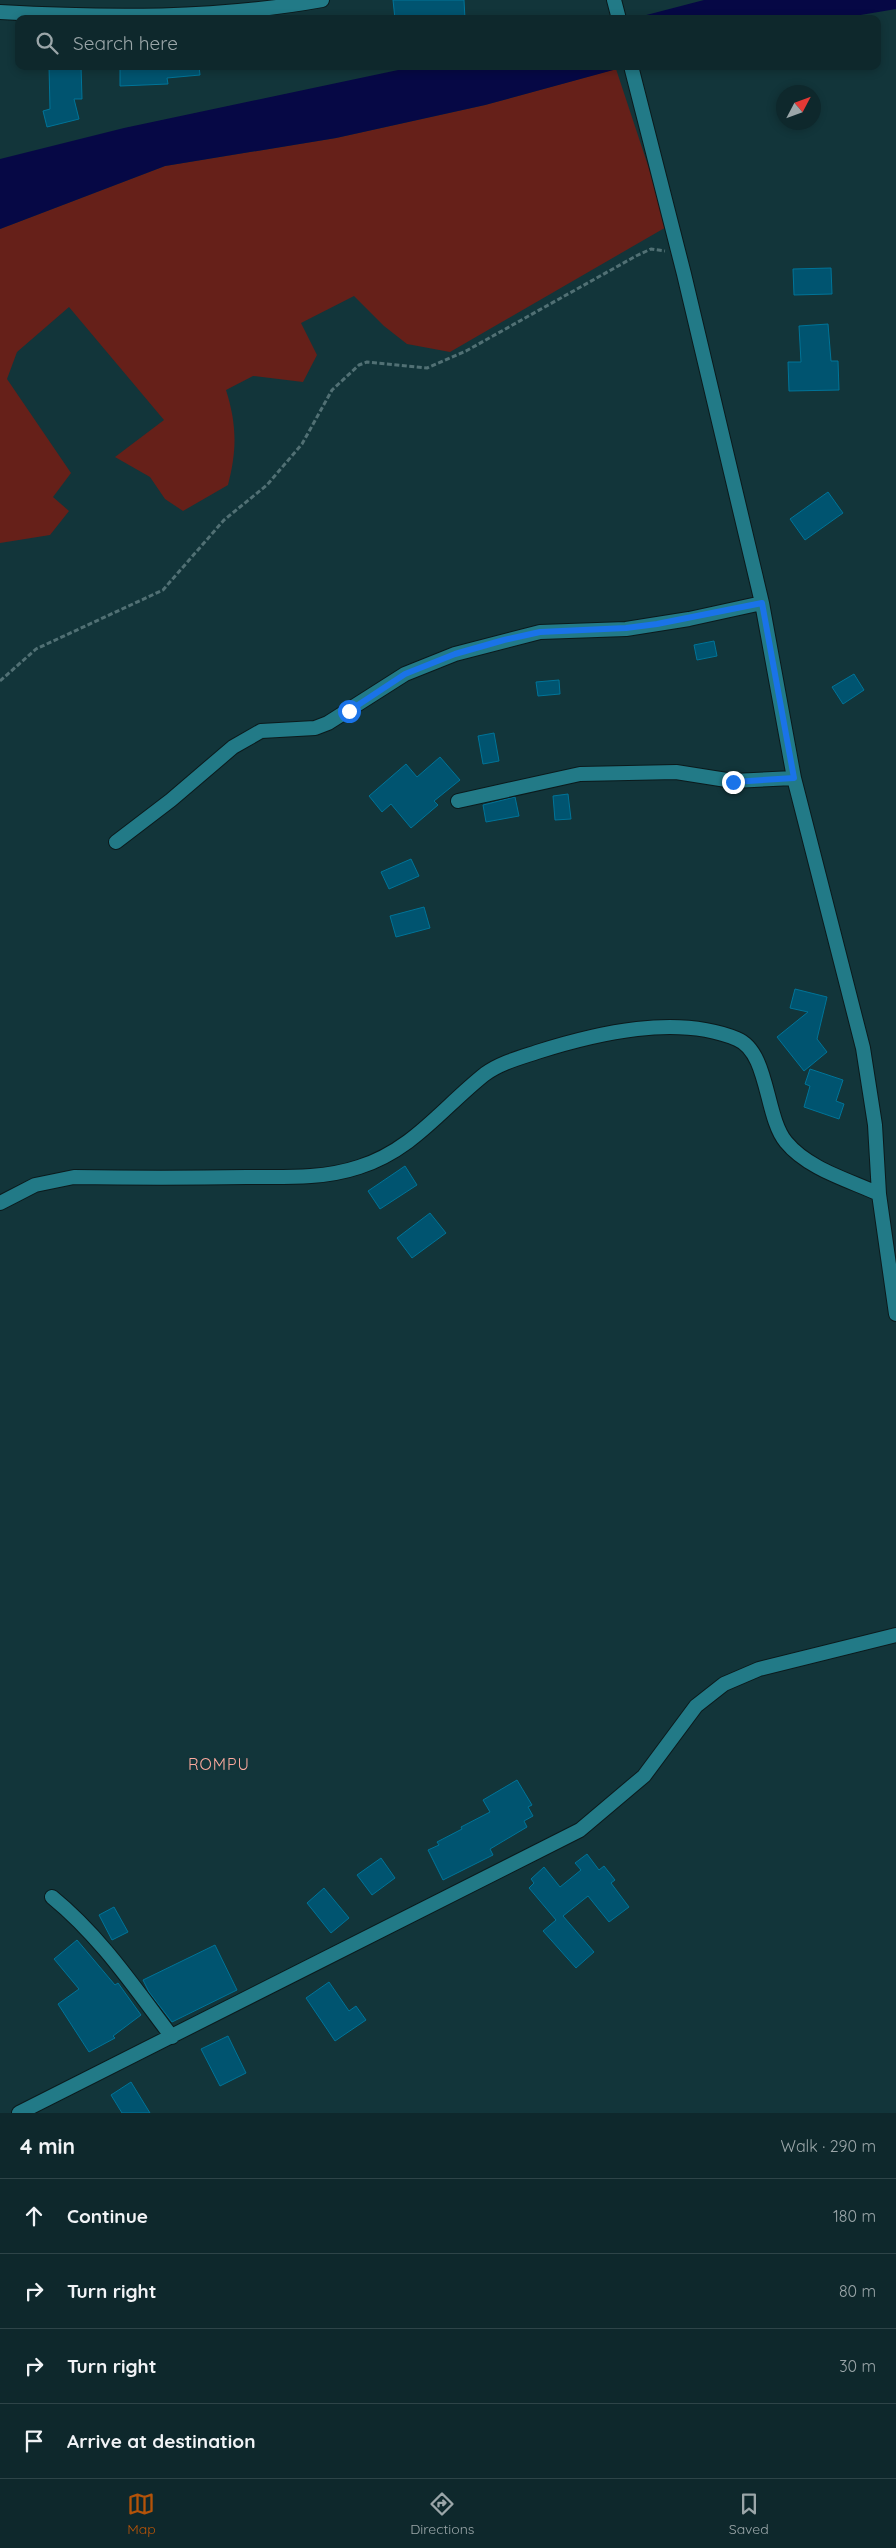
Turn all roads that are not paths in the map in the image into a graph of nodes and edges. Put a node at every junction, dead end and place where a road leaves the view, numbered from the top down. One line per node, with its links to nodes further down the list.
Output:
1 (322, 0): 3 (street)
2 (614, 0): 4 (street)
3 (0, 12)
4 (618, 15)
5 (632, 70): 6 (street)
6 (762, 603): 7 (street); 9 (street)
7 (794, 778): 8 (street); 10 (street)
8 (458, 800)
9 (116, 842)
10 (879, 1194): 11 (street); 12 (street)
11 (0, 1203)
12 (896, 1314)
13 (896, 1635): 15 (street)
14 (52, 1897): 15 (street)
15 (172, 2037): 16 (street)
16 (19, 2113)

